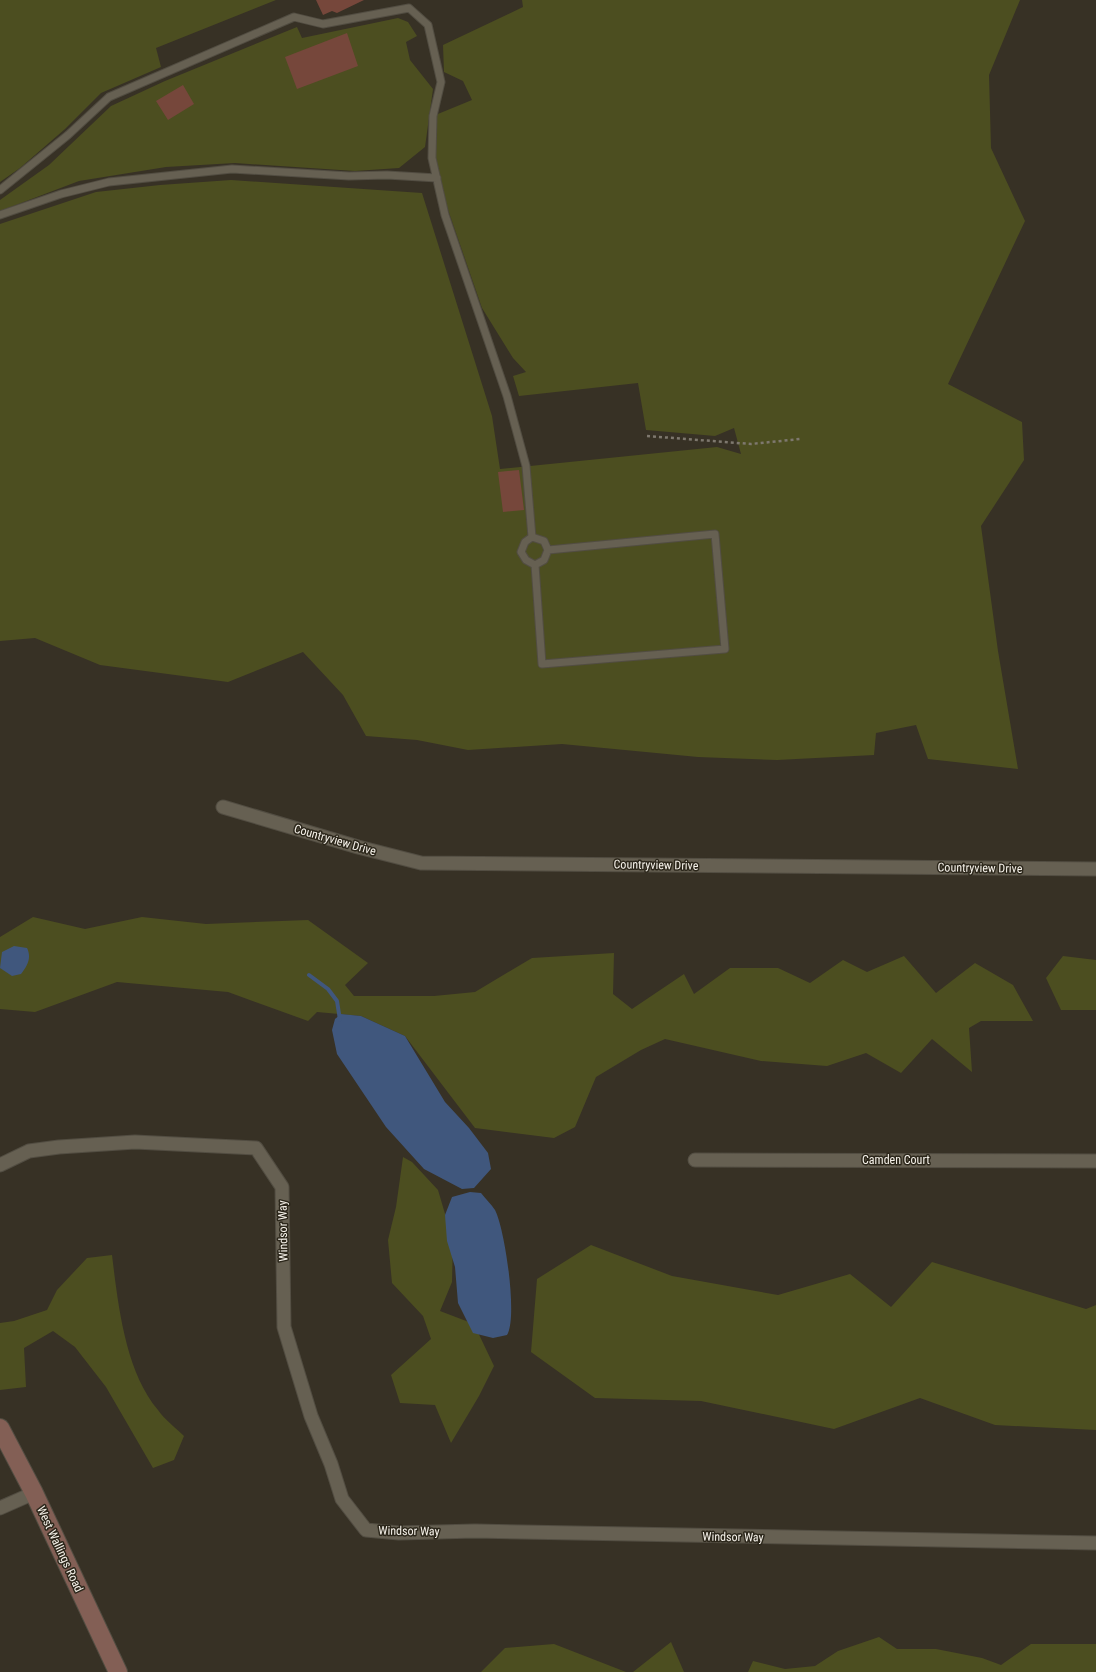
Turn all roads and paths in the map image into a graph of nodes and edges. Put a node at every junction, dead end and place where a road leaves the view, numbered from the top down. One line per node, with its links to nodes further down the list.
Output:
1 (437, 178): 2 (lane); 3 (lane); 6 (lane)
2 (0, 190)
3 (0, 215)
4 (647, 436): 5 (path)
5 (800, 439)
6 (532, 537): 7 (lane); 8 (lane)
7 (548, 550): 8 (lane); 8 (lane)
8 (536, 565)
9 (223, 807): 10 (street, Countryview Drive)
10 (1096, 869)
11 (695, 1160): 12 (street, Camden Court)
12 (1096, 1161)
13 (0, 1165): 17 (street, Windsor Way)
14 (0, 1428): 15 (street, West Wallings Road)
15 (34, 1493): 16 (street); 18 (street, West Wallings Road)
16 (0, 1508)
17 (1096, 1544)
18 (118, 1672)

